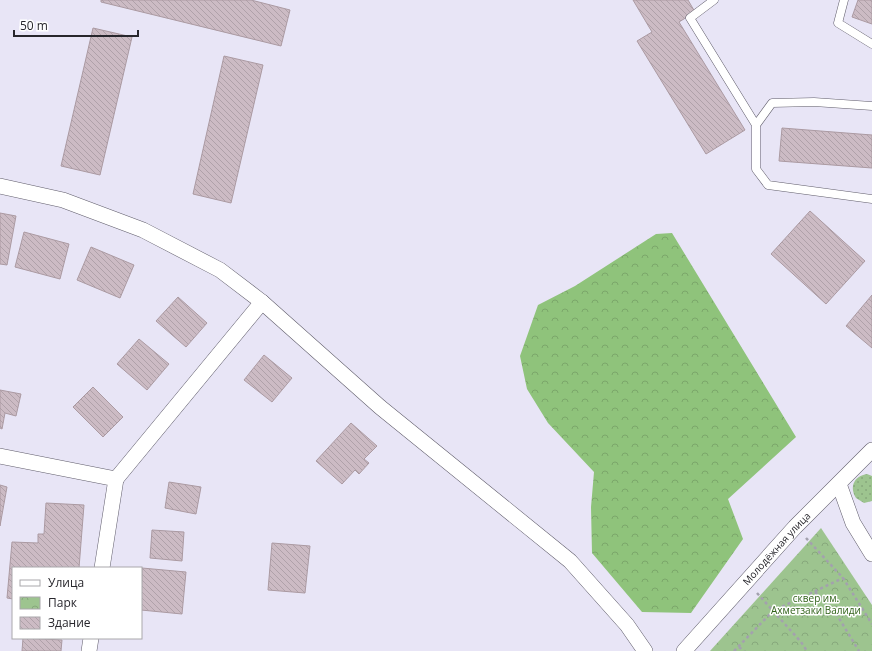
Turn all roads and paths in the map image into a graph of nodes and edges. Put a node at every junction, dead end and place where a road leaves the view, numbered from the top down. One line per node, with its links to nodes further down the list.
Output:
1 (714, 0): 5 (lane)
2 (844, 0): 3 (lane)
3 (872, 44)
4 (872, 106): 5 (lane)
5 (756, 125): 7 (lane)
6 (0, 186): 8 (street)
7 (872, 199)
8 (262, 302): 11 (street); 25 (street)
9 (872, 450): 12 (street, Молодёжная улица)
10 (0, 456): 11 (street)
11 (116, 479): 16 (street)
12 (839, 484): 13 (street, Молодёжная улица); 14 (street)
13 (795, 527): 17 (path); 18 (street, Молодёжная улица)
14 (865, 534): 15 (street)
15 (872, 554)
16 (102, 567)
17 (843, 578): 19 (path); 21 (path)
18 (746, 581): 20 (path); 26 (street, Молодёжная улица)
19 (815, 592): 20 (path); 30 (path)
20 (773, 611): 23 (path); 29 (path)
21 (872, 624)
22 (91, 639): 24 (street)
23 (739, 647): 27 (path); 28 (path)
24 (88, 651)
25 (645, 651)
26 (684, 651)
27 (734, 651)
28 (744, 651)
29 (807, 651)
30 (859, 651)

